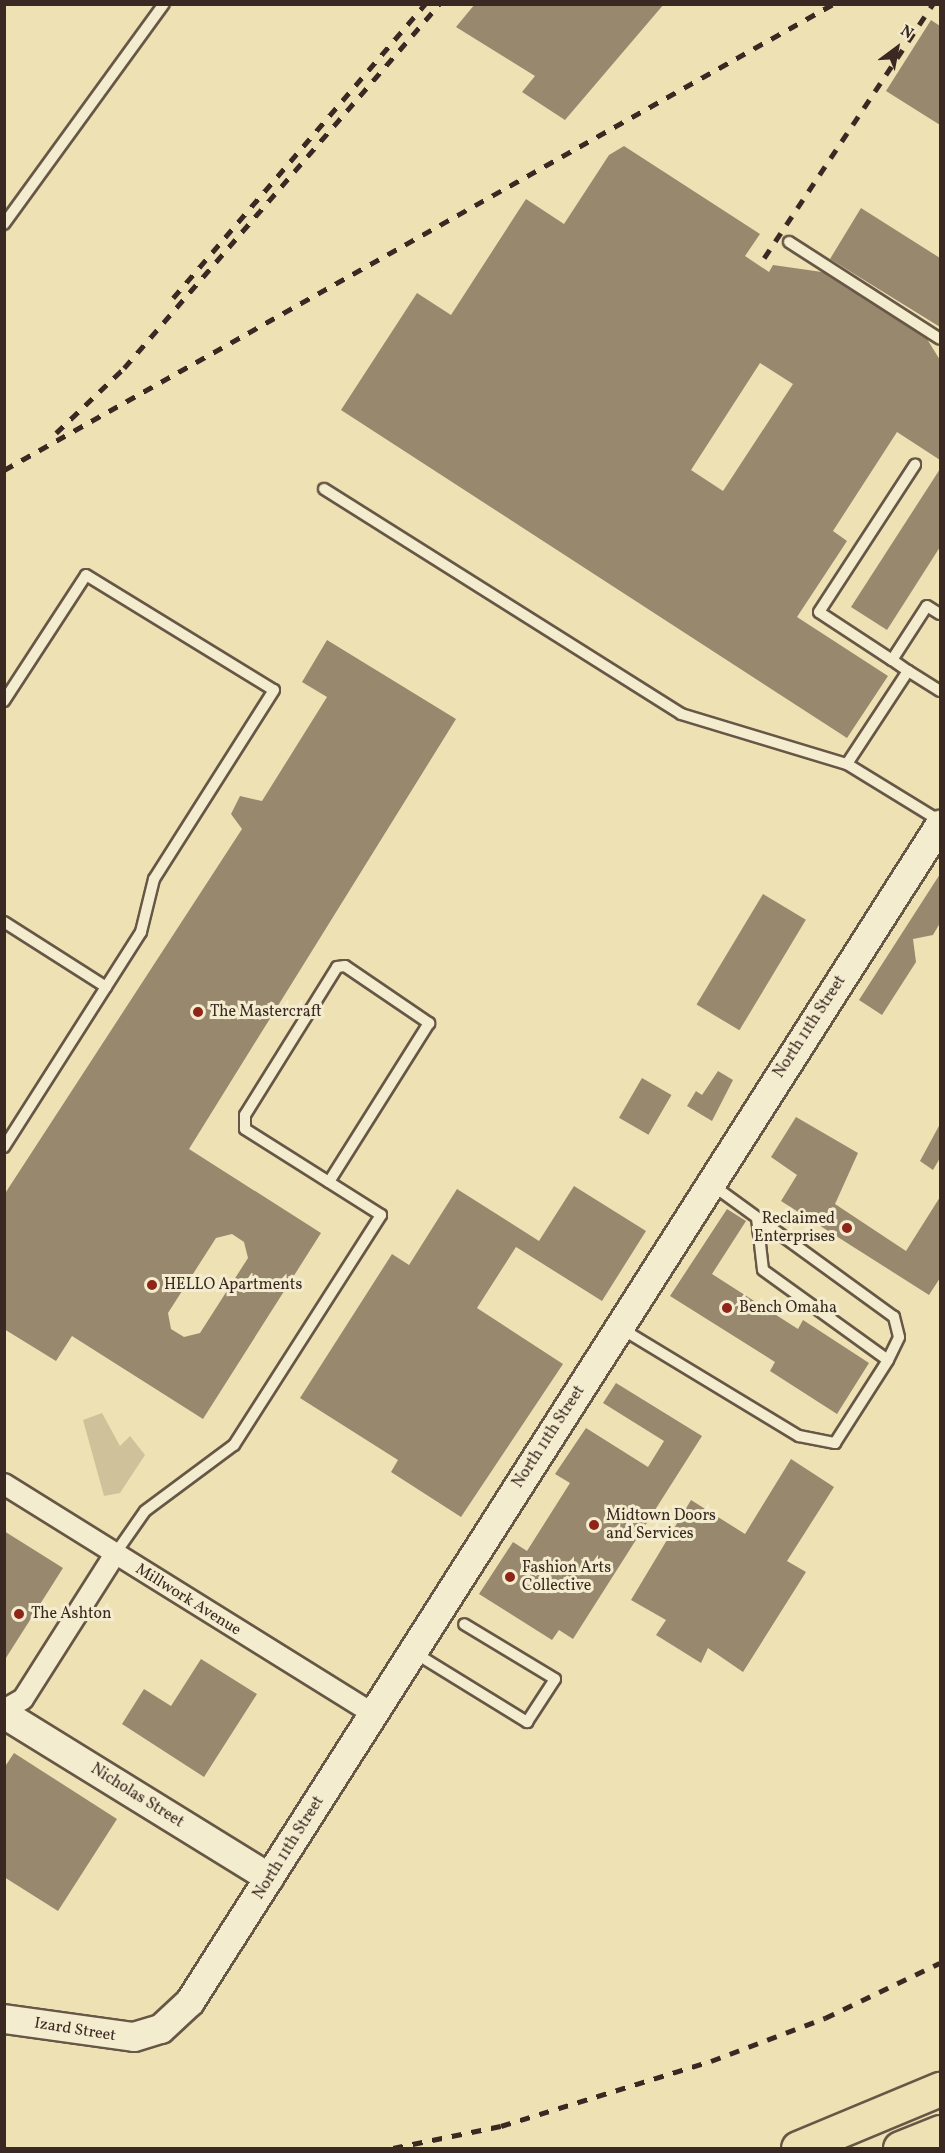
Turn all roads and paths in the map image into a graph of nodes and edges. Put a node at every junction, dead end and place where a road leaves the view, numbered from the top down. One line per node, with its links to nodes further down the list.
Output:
1 (164, 4): 2 (lane)
2 (4, 224)
3 (789, 242): 4 (lane)
4 (940, 339)
5 (915, 465): 8 (lane)
6 (324, 489): 12 (lane)
7 (940, 614): 8 (lane)
8 (892, 660): 9 (lane)
9 (908, 671): 10 (lane); 12 (lane)
10 (940, 691)
11 (4, 701): 15 (lane)
12 (847, 764): 13 (lane)
13 (940, 828): 18 (street, North 11th Street)
14 (4, 922): 15 (lane)
15 (106, 987): 16 (lane)
16 (4, 1147)
17 (329, 1182): 17 (lane); 23 (lane)
18 (710, 1184): 19 (lane); 20 (street, North 11th Street)
19 (757, 1218): 21 (lane); 21 (lane)
20 (619, 1328): 21 (lane); 25 (street, North 11th Street)
21 (888, 1360)
22 (4, 1484): 23 (street, Millwork Avenue)
23 (115, 1554): 26 (street); 27 (street, Millwork Avenue)
24 (464, 1624): 25 (lane)
25 (412, 1651): 27 (street, North 11th Street)
26 (4, 1712): 28 (street, Nicholas Street)
27 (373, 1714): 28 (street, North 11th Street)
28 (270, 1878): 30 (street, North 11th Street)
29 (4, 2019): 30 (street, Izard Street)
30 (145, 2035)
31 (940, 2089): 33 (highway)
32 (940, 2132): 34 (highway)
33 (798, 2148)
34 (900, 2148)

